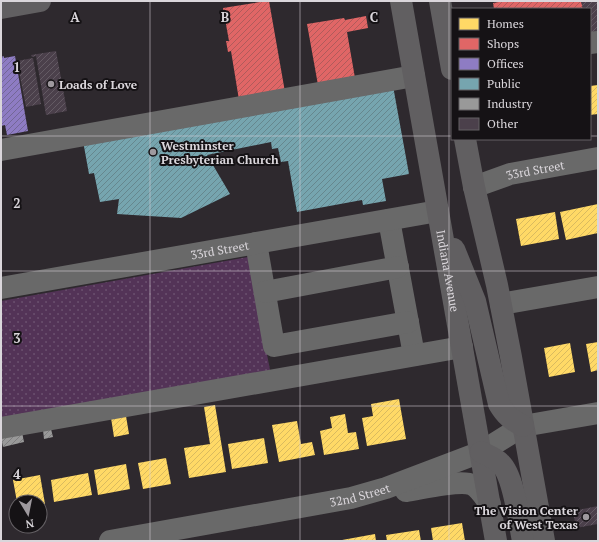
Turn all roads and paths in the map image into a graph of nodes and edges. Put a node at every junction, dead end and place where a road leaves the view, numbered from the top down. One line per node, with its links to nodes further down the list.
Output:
1 (40, 1): 4 (main road)
2 (401, 1): 6 (main road, Indiana Avenue)
3 (440, 1): 5 (main road)
4 (1, 8)
5 (451, 62)
6 (414, 76): 8 (street); 11 (main road, Indiana Avenue)
7 (465, 140): 10 (main road)
8 (1, 150)
9 (598, 158): 10 (street, 33rd Street)
10 (474, 187): 18 (main road)
11 (438, 211): 12 (street, 33rd Street); 20 (main road, Indiana Avenue); 23 (main road)
12 (389, 220): 13 (street, 33rd Street); 14 (street)
13 (256, 243): 16 (street, 33rd Street); 17 (street)
14 (398, 267): 17 (street); 19 (street)
15 (598, 287): 18 (street)
16 (1, 288)
17 (265, 292): 19 (street)
18 (501, 304): 23 (main road)
19 (408, 322): 21 (street)
20 (462, 346): 21 (street); 25 (main road, Indiana Avenue)
21 (414, 355): 24 (street)
22 (598, 413): 23 (street, 32nd Street)
23 (523, 426): 25 (street, 32nd Street); 31 (main road)
24 (1, 428)
25 (481, 452): 26 (street, 32nd Street); 27 (main road, Indiana Avenue); 30 (main road)
26 (351, 498): 27 (street); 28 (street, 32nd Street)
27 (490, 504): 29 (main road, Indiana Avenue)
28 (110, 541)
29 (496, 541)
30 (523, 541)
31 (544, 541)

